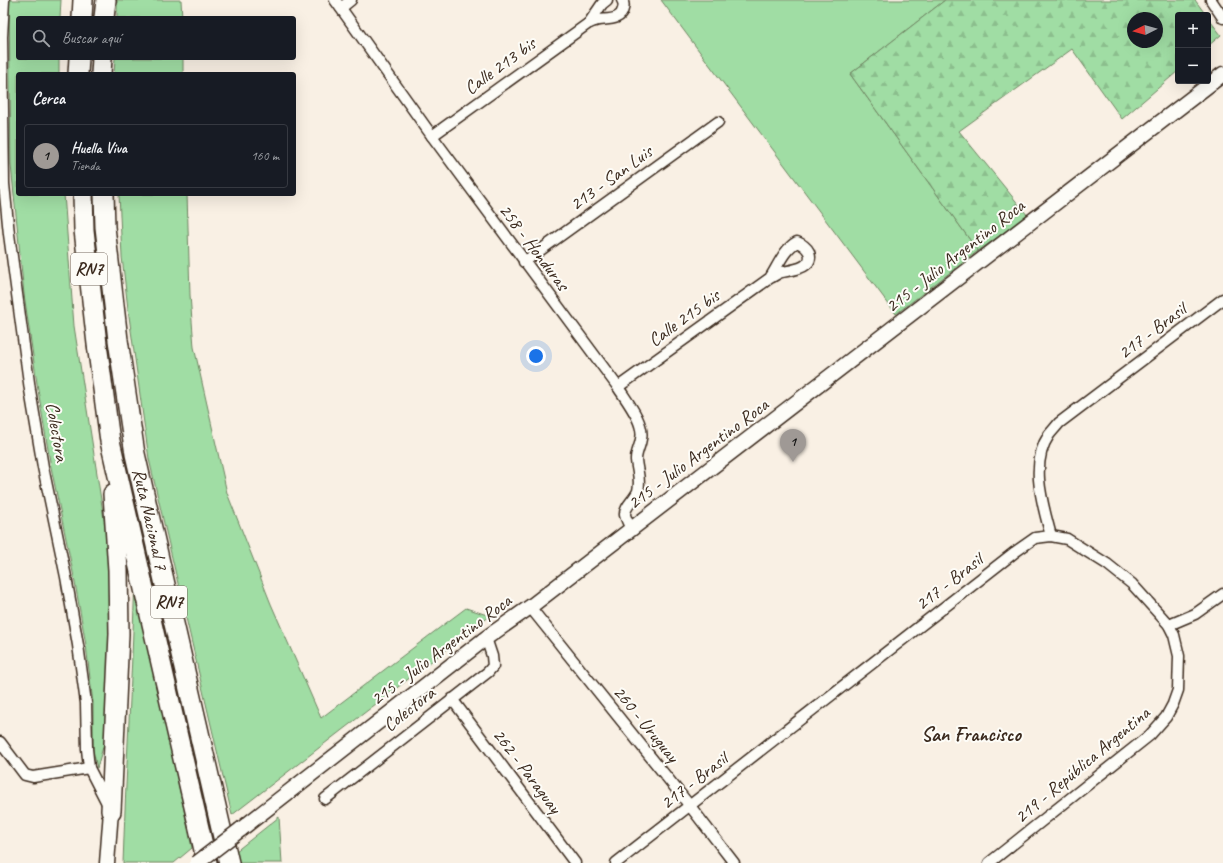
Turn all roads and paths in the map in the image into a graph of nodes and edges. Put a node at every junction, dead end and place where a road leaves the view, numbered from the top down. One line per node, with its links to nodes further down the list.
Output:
1 (4, 0): 35 (street, Colectora)
2 (83, 0): 9 (highway)
3 (106, 0): 10 (highway)
4 (351, 0): 8 (street)
5 (607, 0): 12 (street, Calle 213 bis)
6 (622, 0): 12 (street, Calle 213 bis)
7 (1211, 0): 11 (street)
8 (338, 4): 19 (street, 258 - Honduras)
9 (82, 16)
10 (104, 16)
11 (1223, 18)
12 (589, 24): 19 (street, Calle 213 bis)
13 (79, 60): 15 (highway)
14 (102, 60): 16 (highway)
15 (78, 72)
16 (101, 72)
17 (1223, 74): 27 (street, 215 - Julio Argentino Roca)
18 (718, 122): 22 (street, 213 - San Luis)
19 (432, 136): 22 (street, 258 - Honduras)
20 (83, 196): 26 (highway, Ruta Nacional 7 / RN7)
21 (104, 196): 42 (highway, Ruta Nacional 7 / RN7)
22 (524, 262): 25 (street, 258 - Honduras)
23 (770, 278): 25 (street, Calle 215 bis)
24 (1223, 298): 28 (street, 217 - Brasil)
25 (618, 387): 27 (street, 258 - Honduras)
26 (110, 441): 38 (highway); 41 (highway, Ruta Nacional 7 / RN7)
27 (631, 529): 30 (street, 215 - Julio Argentino Roca)
28 (1051, 536): 31 (street); 37 (street, 217 - Brasil)
29 (1223, 594): 31 (street)
30 (530, 607): 32 (street, 215 - Julio Argentino Roca); 37 (street, 260 - Uruguay)
31 (1169, 625): 46 (street, 219 - República Argentina)
32 (486, 638): 33 (street, Colectora); 40 (street, 215 - Julio Argentino Roca, bridge)
33 (452, 699): 36 (street, Colectora); 43 (street, 262 - Paraguay)
34 (0, 742): 35 (street)
35 (89, 768): 38 (street, Colectora)
36 (325, 799)
37 (690, 806): 44 (street, 217 - Brasil); 45 (street, 260 - Uruguay)
38 (111, 811): 39 (street)
39 (107, 863)
40 (197, 863)
41 (207, 863)
42 (229, 863)
43 (575, 863)
44 (616, 863)
45 (734, 863)
46 (989, 863)

